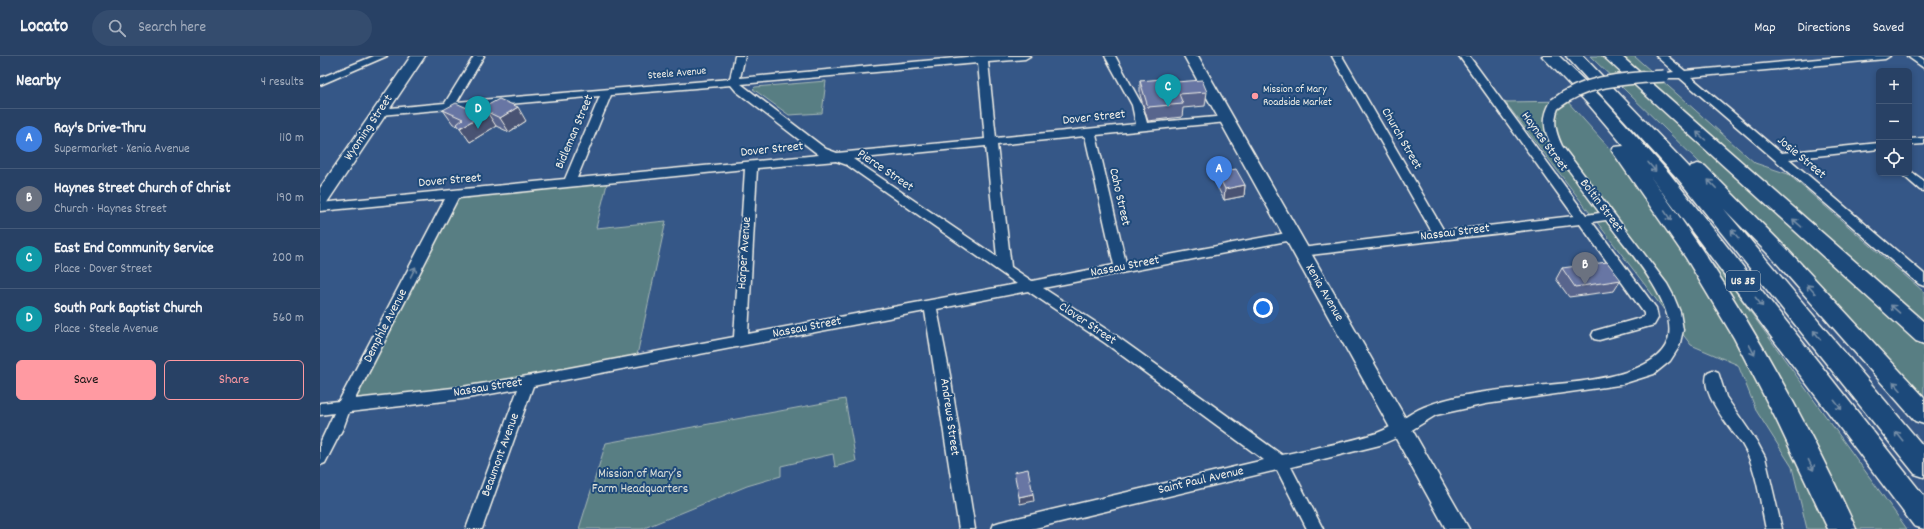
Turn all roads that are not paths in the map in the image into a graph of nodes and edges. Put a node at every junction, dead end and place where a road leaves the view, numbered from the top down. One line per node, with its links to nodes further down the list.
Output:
1 (382, 56): 21 (street)
2 (418, 56): 25 (street, Wyoming Street)
3 (479, 56): 24 (street)
4 (740, 56): 22 (street)
5 (1024, 56): 18 (street, Steele Avenue)
6 (1110, 56): 27 (street)
7 (1191, 56): 26 (street, Xenia Avenue)
8 (1337, 56): 44 (street, Church Street)
9 (1464, 56): 43 (street, Haynes Street)
10 (1537, 56): 71 (highway, one-way to 71)
11 (1550, 56): 64 (highway, US 35, one-way to 64)
12 (1574, 56): 63 (highway, US 35, one-way to 12)
13 (1579, 56): 59 (highway, one-way to 13)
14 (1612, 56): 52 (highway, one-way to 14)
15 (1661, 56): 20 (street, Josie Street)
16 (1884, 56): 20 (street, Boltin Street)
17 (1912, 56): 19 (street)
18 (982, 58): 22 (street, Steele Avenue); 31 (street)
19 (1924, 65)
20 (1682, 75): 33 (street, Josie Street); 42 (street, Boltin Street, bridge)
21 (322, 78)
22 (734, 81): 23 (street, Steele Avenue); 34 (street, Pierce Street)
23 (607, 92): 24 (street, Steele Avenue); 37 (street, Bidleman Street)
24 (449, 106): 25 (street, Steele Avenue)
25 (380, 112): 40 (street, Wyoming Street)
26 (1227, 118): 27 (street, Dover Street); 45 (street, Xenia Avenue)
27 (1142, 127): 28 (street, Dover Street)
28 (1090, 133): 31 (street, Dover Street); 47 (street, Caho Street)
29 (1924, 141): 30 (street)
30 (1912, 142)
31 (991, 143): 34 (street, Dover Street); 48 (street)
32 (1876, 146): 33 (street)
33 (1778, 156): 49 (street, Josie Street)
34 (836, 157): 35 (street, Dover Street); 48 (street, Pierce Street)
35 (751, 166): 37 (street, Dover Street); 54 (street, Harper Avenue)
36 (1911, 176): 38 (street)
37 (569, 184): 39 (street, Dover Street)
38 (1924, 187)
39 (453, 195): 41 (street, Dover Street); 57 (street, Demphle Avenue, one-way to 39)
40 (320, 200)
41 (320, 207)
42 (1609, 216): 43 (street, Nassau Street); 60 (street, Boltin Street)
43 (1584, 219): 44 (street, Nassau Street); 53 (street, Haynes Street)
44 (1440, 235): 46 (street, Nassau Street)
45 (1292, 236): 46 (street, Xenia Avenue); 47 (street, Nassau Street)
46 (1301, 252): 60 (street, Xenia Avenue)
47 (1121, 268): 50 (street, Nassau Street)
48 (1005, 269): 50 (street, Clover Street)
49 (1924, 281)
50 (1030, 286): 51 (street, Nassau Street); 62 (street, Clover Street)
51 (930, 305): 54 (street, Nassau Street); 66 (street, Andrews Street)
52 (1924, 334)
53 (1599, 335)
54 (741, 340): 56 (street, Nassau Street)
55 (1713, 376): 70 (street)
56 (528, 382): 57 (street, Nassau Street); 65 (street, Beaumont Avenue)
57 (344, 406): 58 (street, Nassau Street); 61 (street, Demphle Avenue)
58 (320, 409)
59 (1924, 414)
60 (1401, 429): 62 (street, Saint Paul Avenue); 69 (street, Xenia Avenue)
61 (320, 458)
62 (1281, 463): 67 (street, Saint Paul Avenue); 68 (street, Clover Street)
63 (1924, 466)
64 (1924, 516)
65 (474, 529)
66 (967, 529)
67 (1000, 529)
68 (1315, 529)
69 (1458, 529)
70 (1774, 529)
71 (1842, 529)

